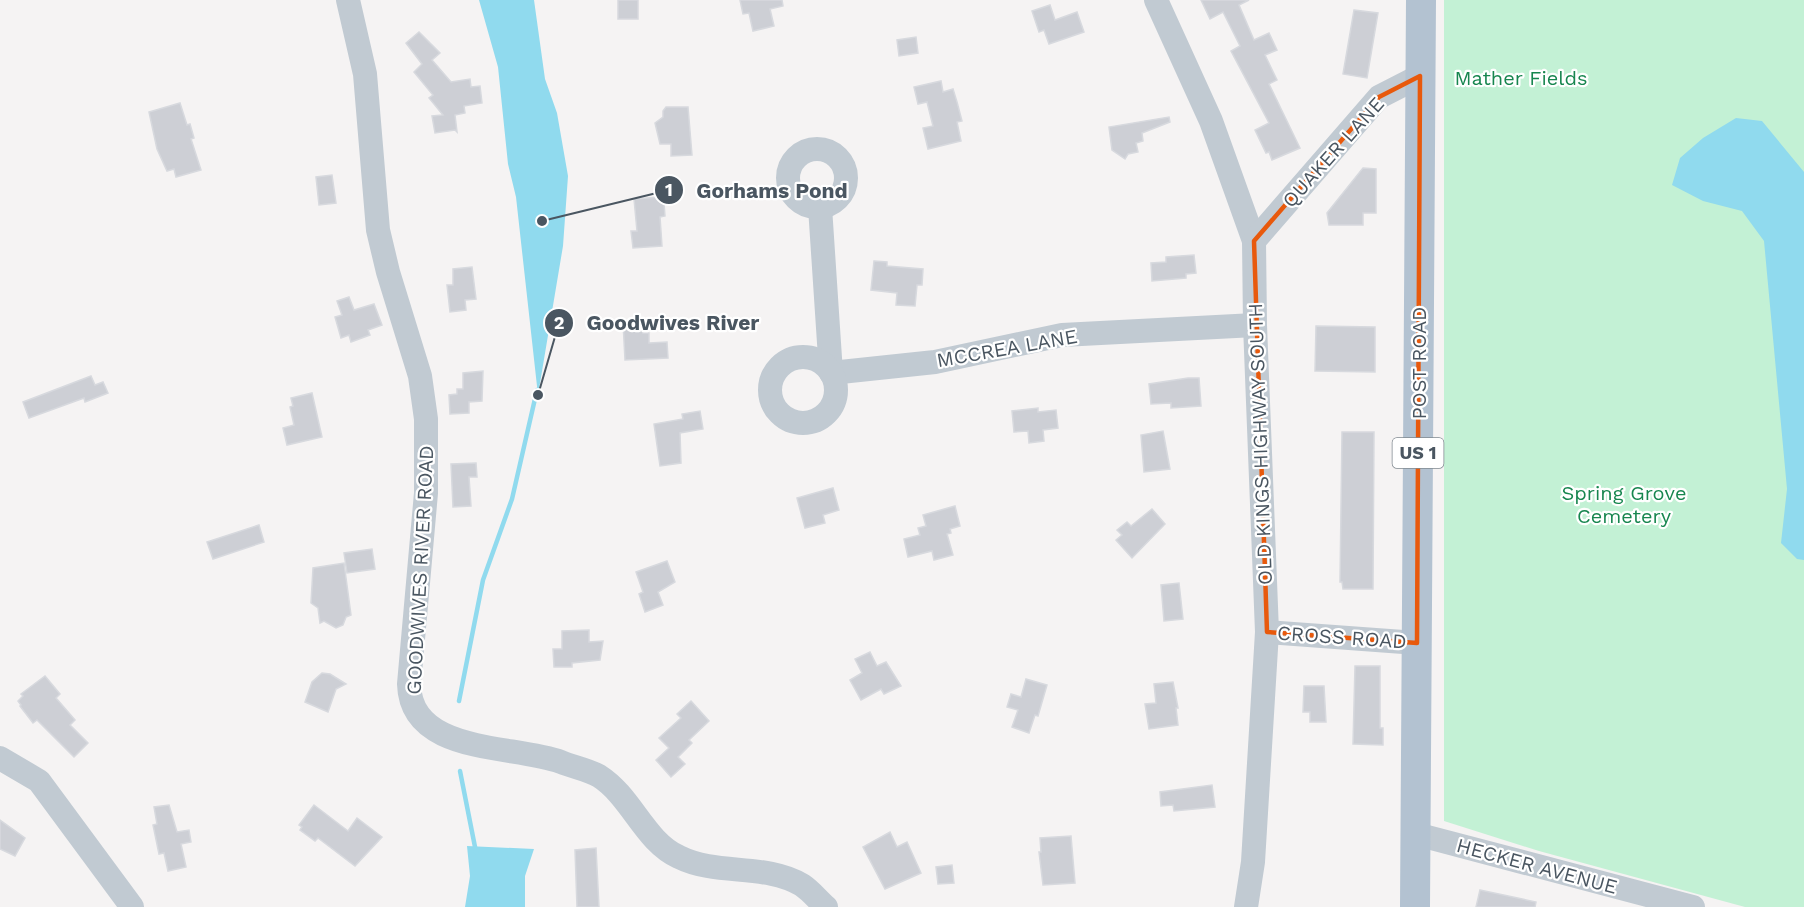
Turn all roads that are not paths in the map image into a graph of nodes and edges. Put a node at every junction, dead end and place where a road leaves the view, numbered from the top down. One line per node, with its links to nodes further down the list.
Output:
1 (348, 0): 13 (street, GOODWIVES RIVER ROAD)
2 (1156, 0): 6 (street, OLD KINGS HIGHWAY SOUTH)
3 (1421, 0): 4 (main road, POST ROAD / US 1)
4 (1420, 76): 6 (street, QUAKER LANE); 9 (main road, POST ROAD / US 1)
5 (819, 207): 7 (street, MCCREA LANE)
6 (1254, 241): 7 (street, OLD KINGS HIGHWAY SOUTH)
7 (1255, 325): 8 (street, OLD KINGS HIGHWAY SOUTH)
8 (1267, 632): 9 (street, CROSS ROAD); 14 (street, OLD KINGS HIGHWAY SOUTH)
9 (1417, 643): 11 (main road, POST ROAD / US 1)
10 (0, 758): 12 (street)
11 (1416, 834): 15 (main road, POST ROAD / US 1); 16 (street, HECKER AVENUE)
12 (132, 907)
13 (826, 907)
14 (1246, 907)
15 (1415, 907)
16 (1693, 907)

